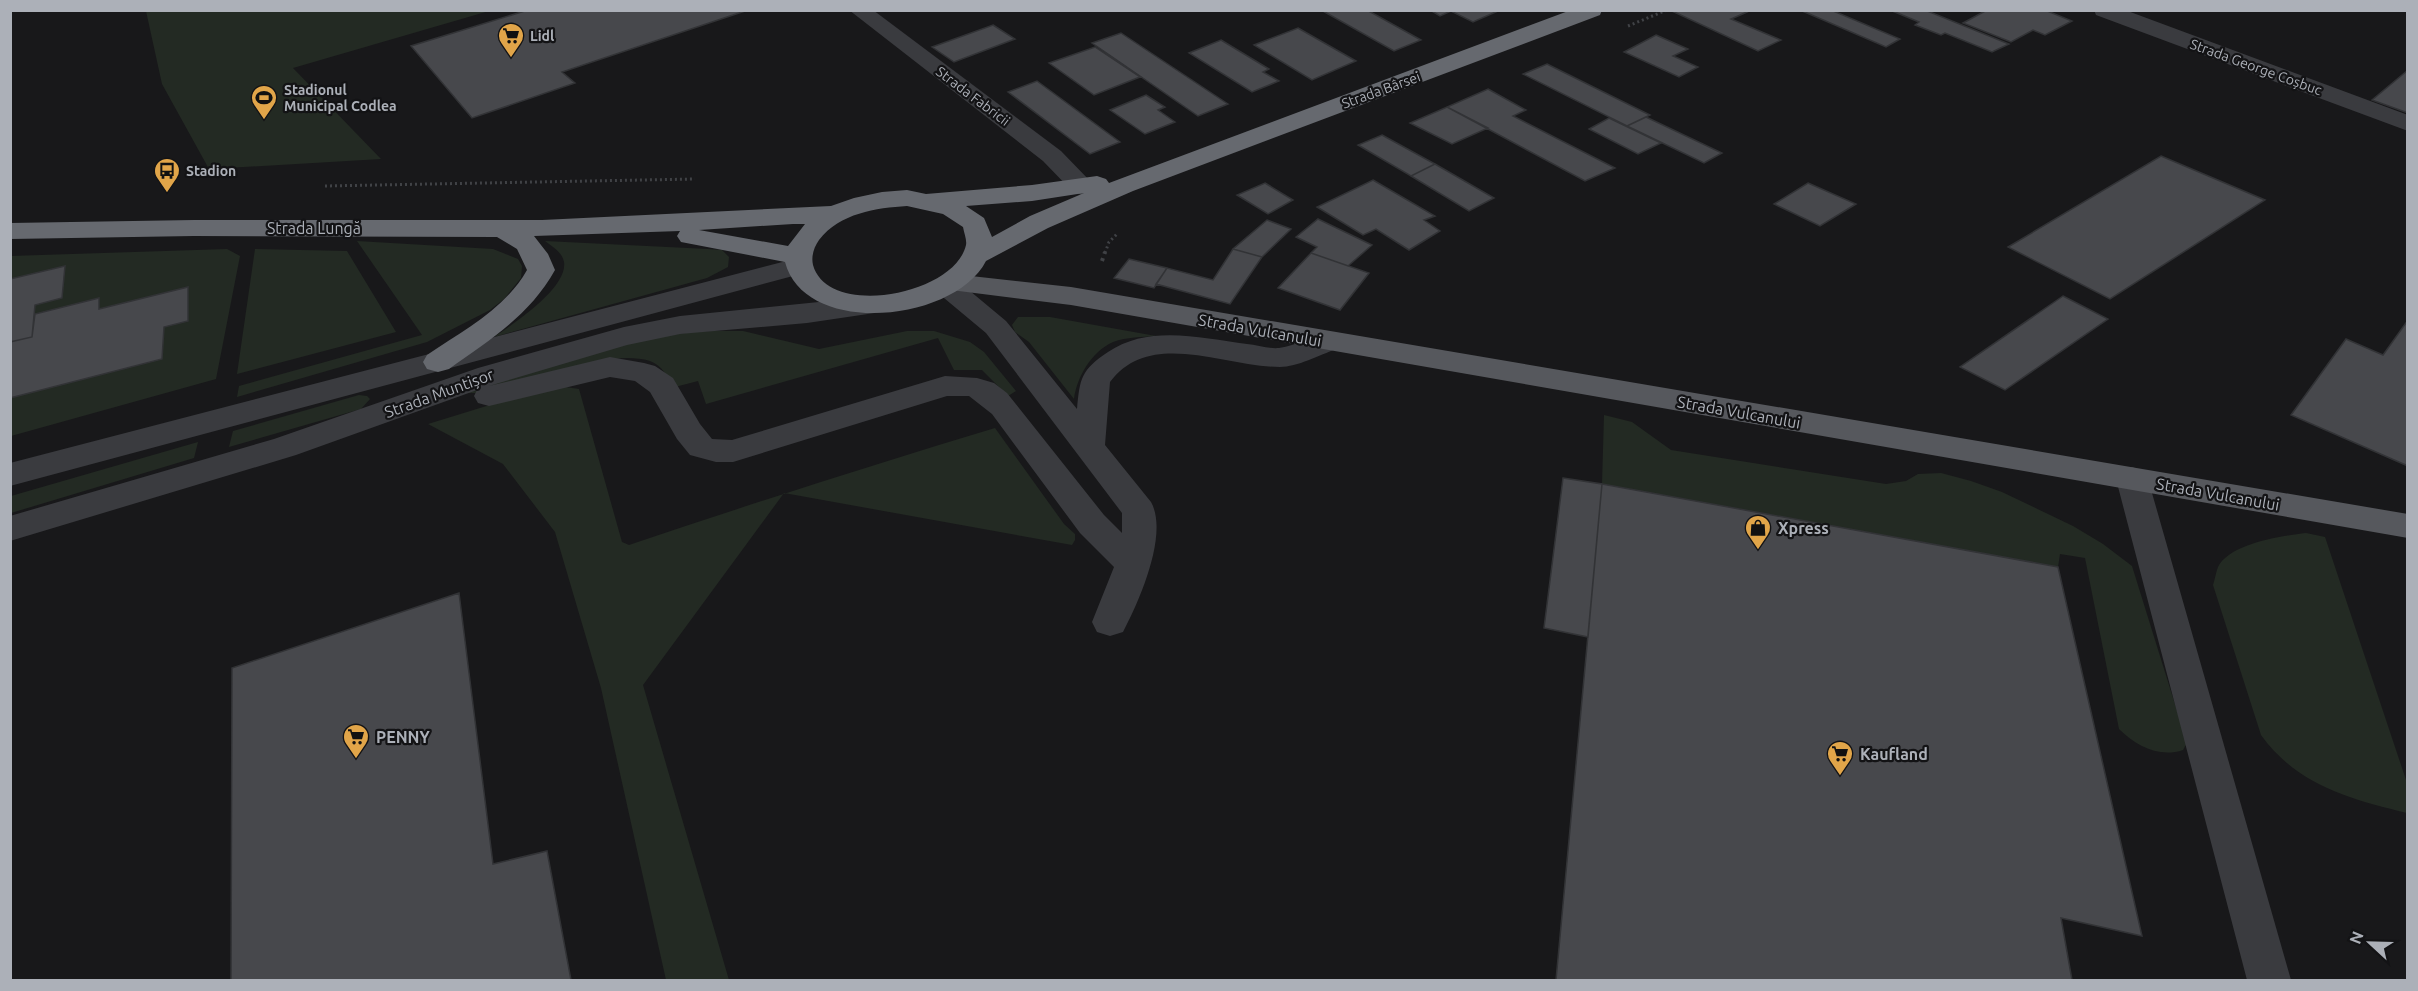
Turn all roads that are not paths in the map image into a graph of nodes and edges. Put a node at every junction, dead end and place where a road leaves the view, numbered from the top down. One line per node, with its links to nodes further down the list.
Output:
1 (859, 10): 6 (street, Strada Fabricii)
2 (1592, 10): 5 (highway, Strada Bârsei)
3 (2104, 10): 4 (street, Strada George Coșbuc)
4 (2408, 124)
5 (1170, 168): 6 (highway, Strada Bârsei); 12 (highway, Strada Bârsei)
6 (1082, 187): 7 (highway, Strada Bârsei)
7 (931, 200): 8 (highway); 12 (highway)
8 (835, 214): 9 (highway); 13 (highway)
9 (617, 226): 10 (highway, Strada Lungă); 13 (highway)
10 (501, 229): 11 (highway, Strada Lungă); 18 (highway)
11 (10, 231)
12 (976, 259): 14 (highway); 15 (main road, Strada Vulcanului)
13 (798, 261): 16 (highway); 18 (street, Strada Muntișor)
14 (950, 285): 15 (main road, Strada Vulcanului); 16 (highway); 20 (street)
15 (1071, 296): 17 (main road, Strada Vulcanului)
16 (878, 305): 19 (street, Strada Muntișor)
17 (1326, 342): 20 (street); 22 (main road, Strada Vulcanului)
18 (438, 362): 21 (street, Strada Muntișor)
19 (413, 400): 24 (street, Strada Muntișor); 25 (street)
20 (1089, 445): 25 (street)
21 (10, 475)
22 (2132, 480): 23 (main road, Strada Vulcanului); 27 (street)
23 (2408, 526)
24 (10, 529)
25 (1133, 565): 26 (street)
26 (1110, 622)
27 (2269, 981)

